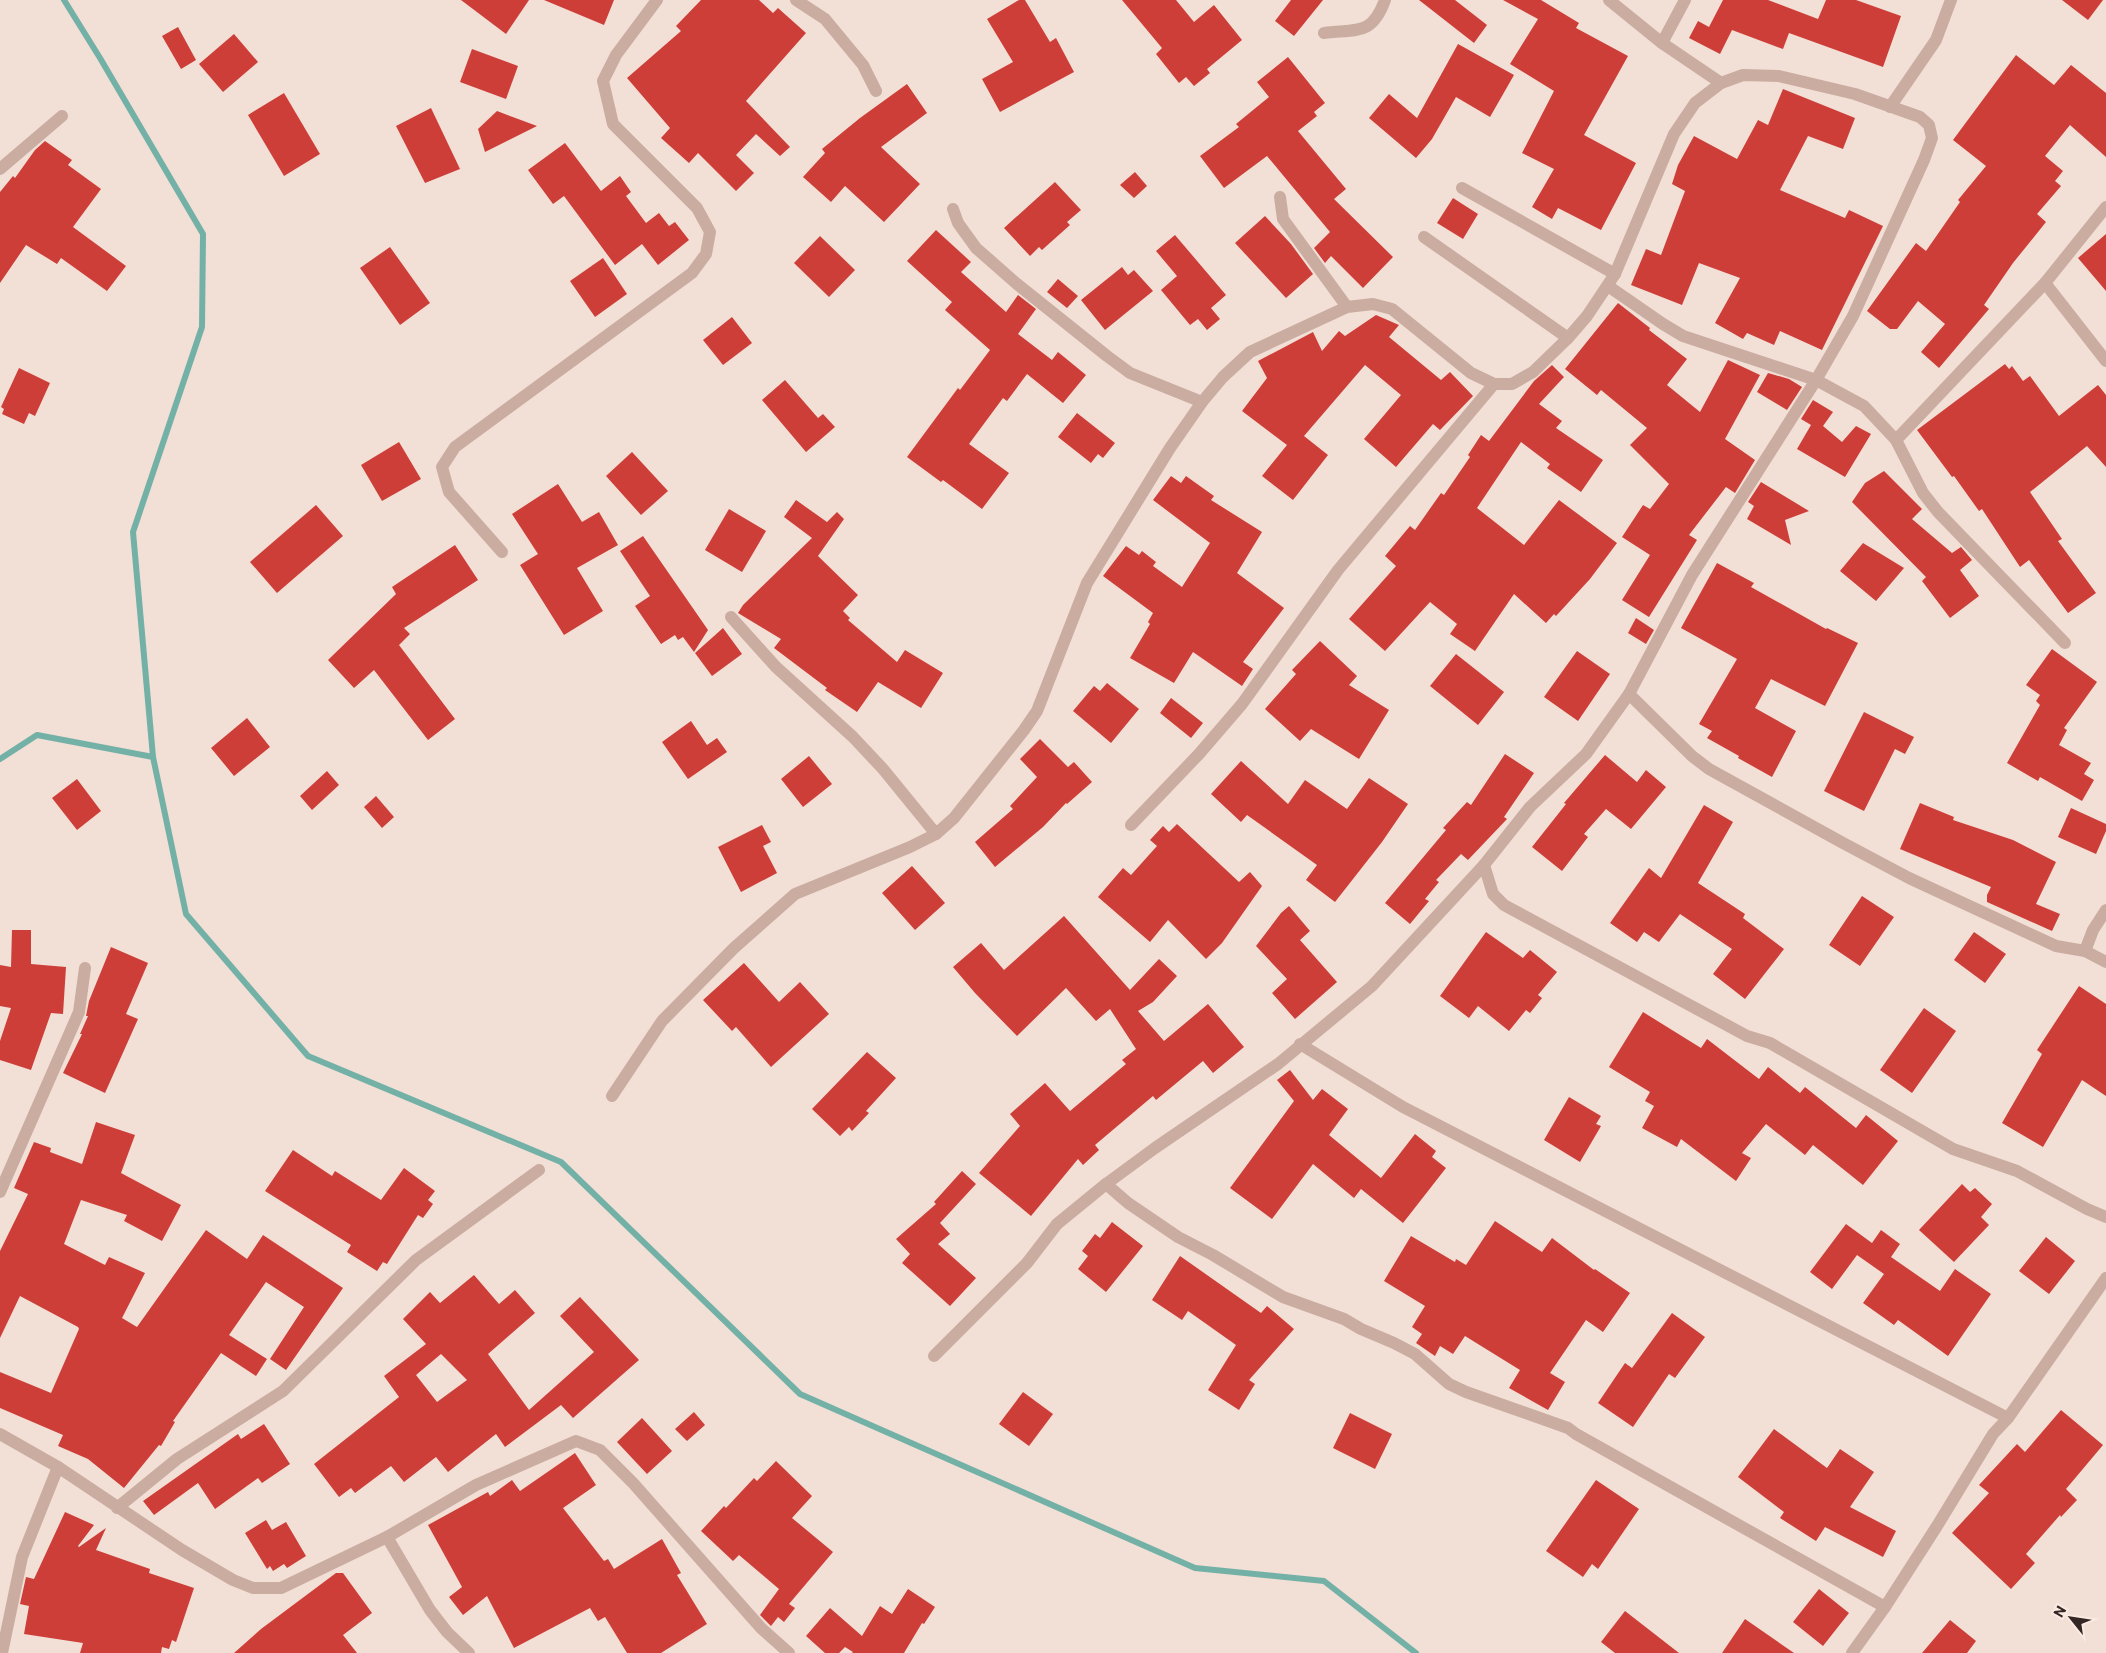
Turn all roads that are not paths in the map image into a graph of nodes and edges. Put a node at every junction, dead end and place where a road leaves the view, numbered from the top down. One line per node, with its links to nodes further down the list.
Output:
1 (657, 0): 29 (street)
2 (796, 0): 10 (street)
3 (1385, 0): 7 (street)
4 (1609, 0): 8 (street)
5 (1685, 0): 8 (street)
6 (1951, 0): 11 (street)
7 (1324, 33)
8 (1662, 43): 9 (street)
9 (1720, 83): 11 (street); 19 (street)
10 (876, 91)
11 (1890, 107): 25 (street)
12 (62, 116): 13 (street)
13 (0, 169)
14 (1462, 188): 19 (street)
15 (1280, 197): 22 (street)
16 (2106, 207): 20 (street)
17 (953, 209): 27 (street)
18 (1424, 237): 23 (street)
19 (1615, 274): 21 (street)
20 (2045, 282): 24 (street); 28 (street)
21 (1608, 286): 23 (street); 25 (street)
22 (1347, 307): 26 (street); 27 (street)
23 (1568, 338): 26 (street)
24 (2106, 361)
25 (1816, 380): 28 (street); 32 (street)
26 (1494, 384): 33 (street)
27 (1202, 402): 34 (street)
28 (1896, 440): 31 (street)
29 (502, 552)
30 (731, 618): 34 (street)
31 (2065, 643)
32 (1629, 694): 35 (street); 37 (street)
33 (1131, 826)
34 (936, 834): 41 (street)
35 (1484, 864): 40 (street); 45 (street)
36 (2106, 910): 37 (street)
37 (2085, 951): 38 (street)
38 (2106, 962)
39 (84, 968): 44 (street)
40 (1300, 1044): 43 (street); 48 (street)
41 (612, 1096)
42 (539, 1170): 51 (street)
43 (1106, 1184): 47 (street); 53 (street)
44 (0, 1192)
45 (2106, 1217)
46 (2106, 1278): 48 (street)
47 (934, 1356)
48 (2008, 1418): 53 (street)
49 (0, 1434): 50 (street)
50 (58, 1467): 51 (street); 54 (street)
51 (117, 1508): 52 (street)
52 (386, 1537): 55 (street); 56 (street)
53 (1884, 1607): 57 (street)
54 (2, 1653)
55 (469, 1653)
56 (789, 1653)
57 (1852, 1653)

